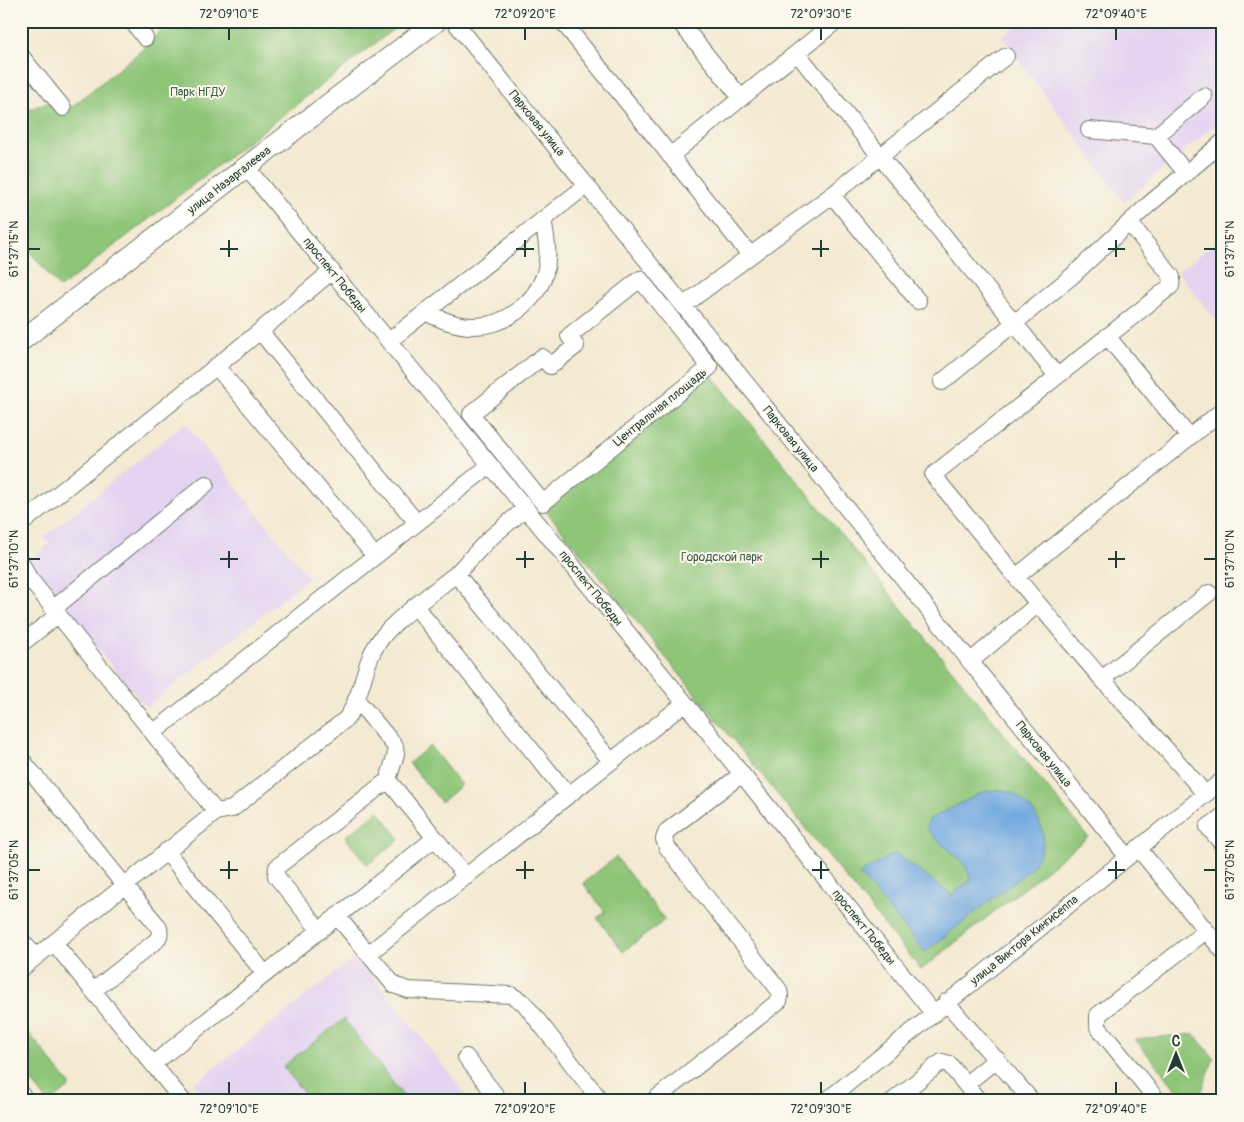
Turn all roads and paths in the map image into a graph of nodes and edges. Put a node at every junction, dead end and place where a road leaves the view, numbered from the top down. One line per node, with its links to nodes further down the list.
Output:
1 (132, 21): 7 (street)
2 (437, 21): 19 (main road, улица Назаргалеева)
3 (454, 21): 21 (street, Парковая улица)
4 (679, 21): 12 (street)
5 (836, 21): 8 (street)
6 (571, 24): 17 (street)
7 (145, 38)
8 (797, 53): 12 (street); 18 (street)
9 (21, 56): 13 (street)
10 (1006, 56): 18 (street)
11 (1204, 96): 15 (street)
12 (741, 98): 17 (street)
13 (63, 108)
14 (1089, 130): 15 (street)
15 (1156, 136): 20 (street)
16 (1223, 142): 20 (street)
17 (670, 156): 25 (street)
18 (880, 156): 22 (street); 30 (street)
19 (246, 167): 26 (street, проспект Победы); 33 (main road, улица Назаргалеева)
20 (1186, 173): 24 (street)
21 (587, 185): 23 (street); 28 (street, Парковая улица)
22 (832, 195): 25 (street); 27 (street)
23 (543, 219): 29 (street); 29 (street)
24 (1130, 223): 30 (street); 32 (street)
25 (750, 254): 28 (street)
26 (332, 271): 31 (street); 34 (street, проспект Победы)
27 (918, 301)
28 (684, 305): 55 (street, Парковая улица)
29 (425, 312): 34 (street)
30 (1014, 323): 36 (street); 37 (street)
31 (260, 332): 35 (street); 44 (street)
32 (1107, 336): 36 (street); 40 (street)
33 (21, 341)
34 (389, 341): 41 (street, проспект Победы)
35 (216, 366): 45 (street); 46 (street)
36 (1057, 376): 49 (street)
37 (942, 382)
38 (1223, 410): 40 (street)
39 (471, 414): 39 (street, Центральная площадь)
40 (1189, 437): 49 (street)
41 (490, 465): 43 (street, проспект Победы); 44 (street)
42 (206, 484): 53 (street)
43 (526, 508): 48 (street); 58 (street, проспект Победы)
44 (417, 523): 46 (street)
45 (21, 524)
46 (375, 556): 59 (street)
47 (21, 562): 53 (street)
48 (456, 574): 52 (street); 61 (street)
49 (1016, 577): 51 (street)
50 (1209, 593): 56 (street)
51 (1038, 604): 55 (street); 56 (street)
52 (416, 606): 57 (street); 66 (street)
53 (55, 612): 54 (street); 59 (street)
54 (21, 644)
55 (970, 662): 72 (street, Парковая улица)
56 (1102, 679): 65 (street)
57 (356, 699): 63 (street); 67 (street)
58 (684, 703): 61 (street); 62 (street, проспект Победы)
59 (153, 732): 67 (street)
60 (21, 758): 74 (street)
61 (611, 761): 66 (street)
62 (742, 774): 87 (street, проспект Победы); 97 (street)
63 (388, 780): 69 (street); 76 (street)
64 (1223, 780): 65 (street, улица Виктора Кингисеппа)
65 (1205, 794): 72 (street, улица Виктора Кингисеппа)
66 (568, 795): 73 (street)
67 (216, 812): 71 (street)
68 (1223, 816): 70 (street)
69 (435, 838): 73 (street); 75 (street)
70 (1223, 845)
71 (166, 851): 74 (street); 84 (street)
72 (1133, 852): 77 (street, Парковая улица); 86 (street, улица Виктора Кингисеппа)
73 (466, 877): 81 (street)
74 (124, 884): 79 (street); 85 (street)
75 (337, 916): 76 (street); 81 (street)
76 (320, 931): 84 (street)
77 (1206, 931): 80 (street, Парковая улица); 102 (street)
78 (21, 940): 82 (street)
79 (54, 943): 82 (street); 85 (street)
80 (1223, 951)
81 (368, 954): 96 (street)
82 (36, 957): 83 (street)
83 (21, 969)
84 (265, 974): 90 (street)
85 (94, 991): 90 (street)
86 (946, 1002): 87 (street, улица Виктора Кингисеппа); 89 (street)
87 (933, 1013): 98 (street, улица Виктора Кингисеппа)
88 (466, 1057): 95 (street)
89 (997, 1059): 91 (street); 101 (street)
90 (153, 1064): 94 (street)
91 (966, 1084): 99 (street); 100 (street)
92 (21, 1094): 93 (street)
93 (27, 1101)
94 (183, 1101)
95 (500, 1101)
96 (601, 1101)
97 (653, 1101)
98 (826, 1101)
99 (893, 1101)
100 (979, 1101)
101 (1032, 1101)
102 (1158, 1101)

